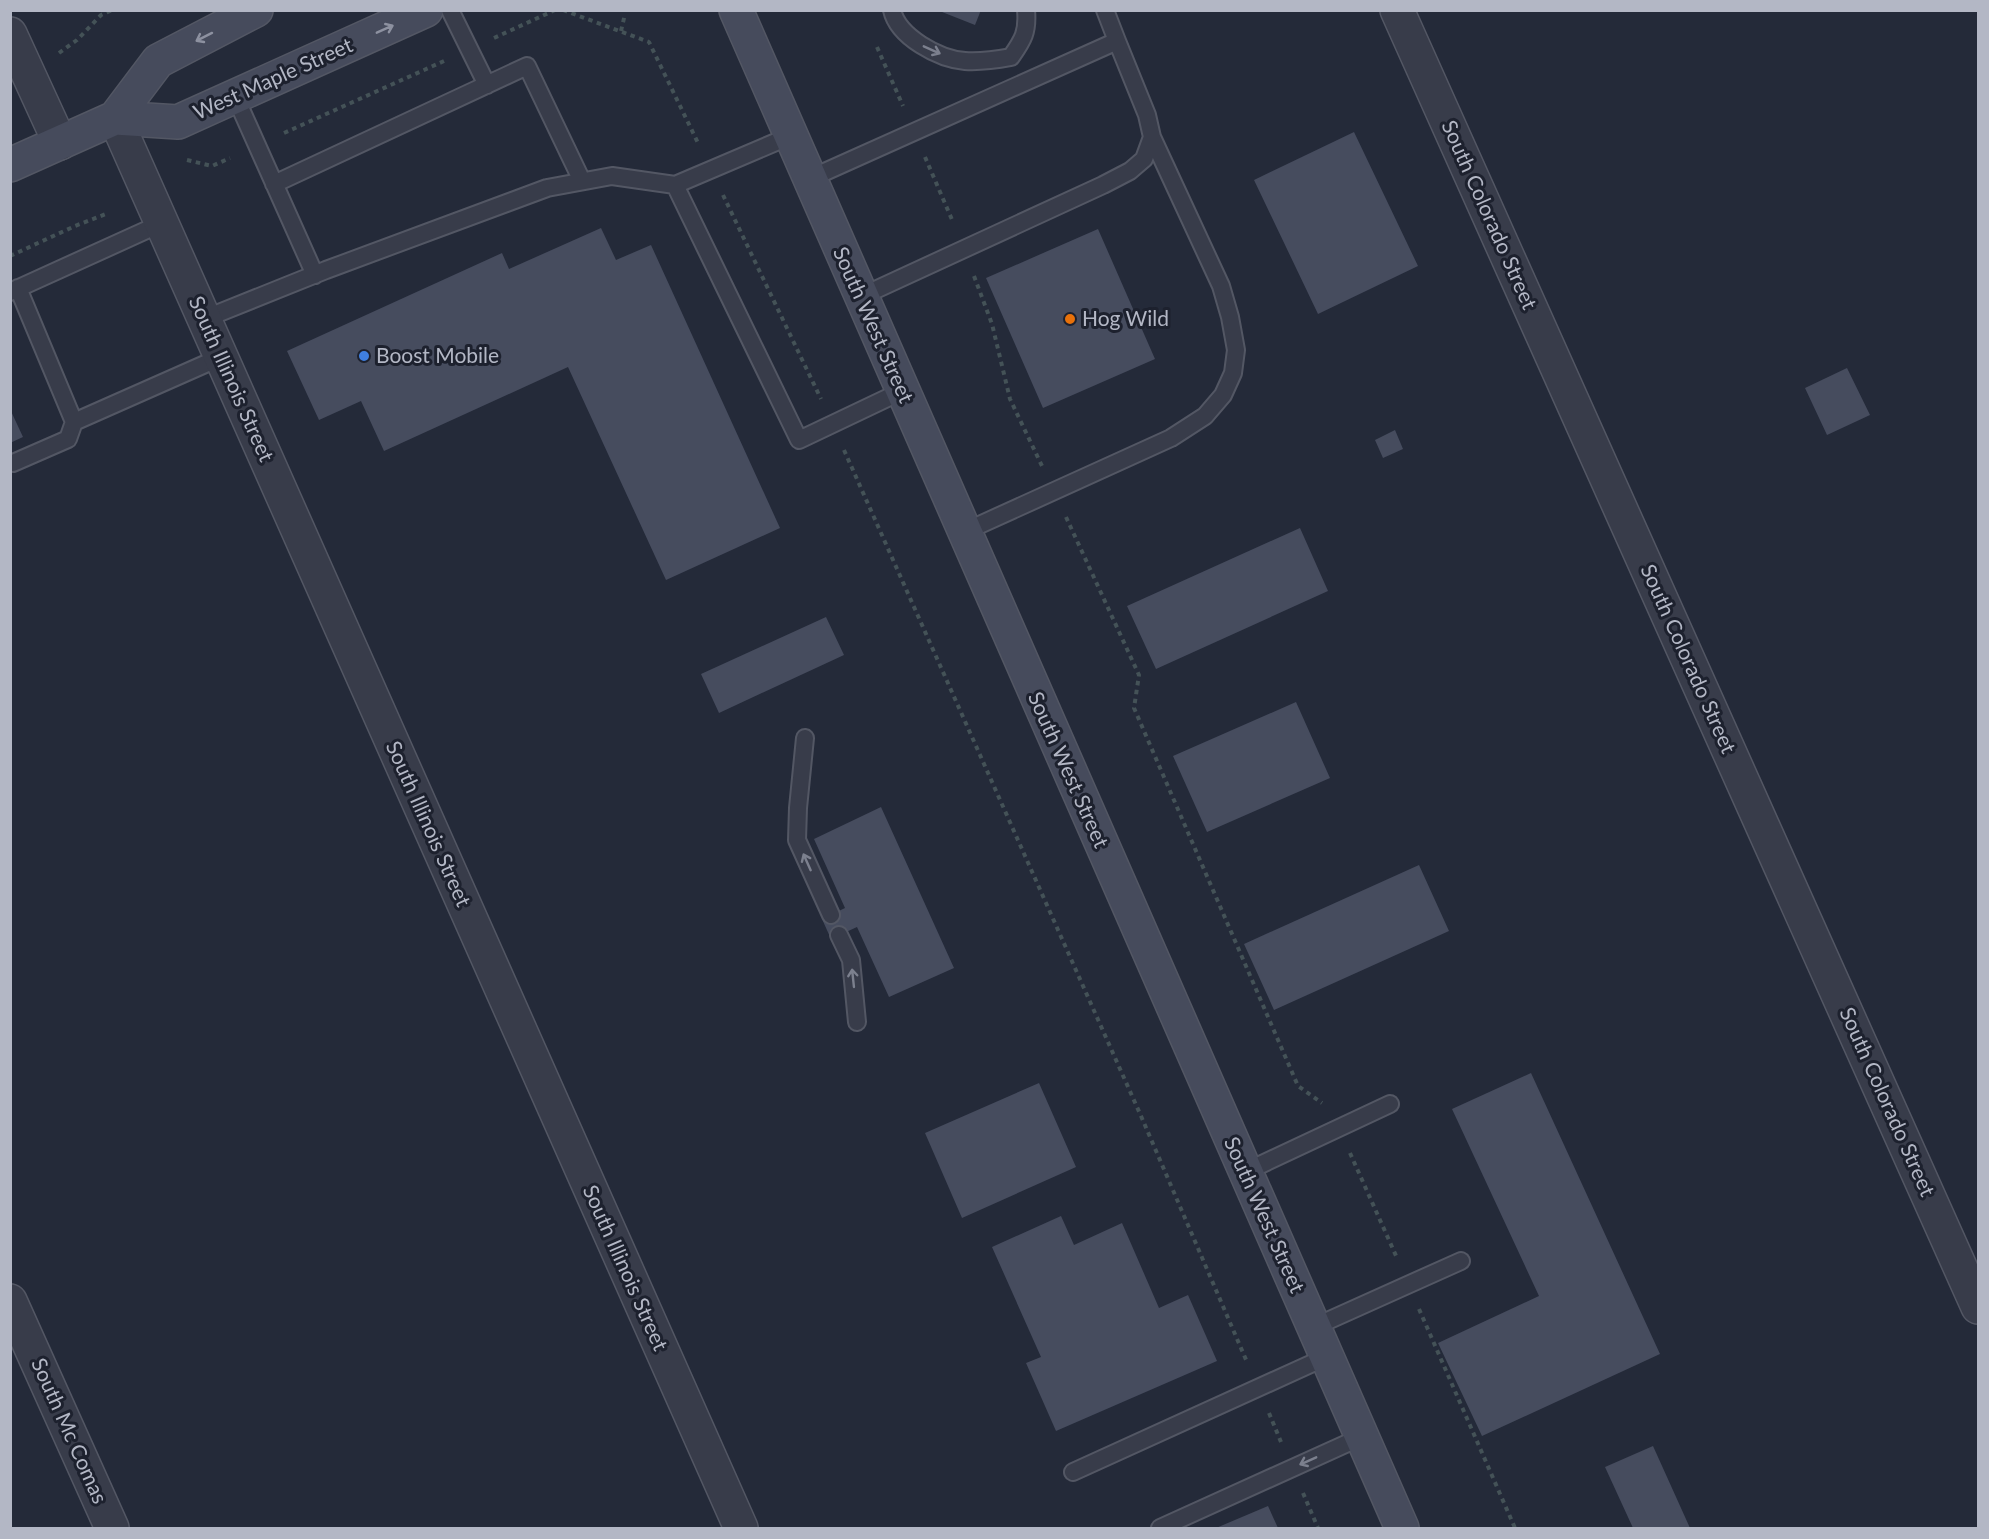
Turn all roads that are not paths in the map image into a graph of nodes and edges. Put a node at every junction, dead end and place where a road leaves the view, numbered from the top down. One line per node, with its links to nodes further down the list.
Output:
1 (256, 10): 13 (main road, West Maple Street, one-way to 13)
2 (426, 10): 12 (main road, West Maple Street, one-way to 2)
3 (450, 10): 11 (lane)
4 (736, 10): 14 (main road, South West Street)
5 (892, 10): 6 (lane, one-way to 6)
6 (1026, 10)
7 (1105, 10): 10 (lane)
8 (1397, 10): 40 (street, South Colorado Street)
9 (10, 34): 16 (street)
10 (1117, 41): 15 (lane); 18 (lane)
11 (487, 85): 19 (lane); 20 (lane)
12 (235, 96): 13 (main road, West Maple Street); 20 (lane)
13 (115, 118): 16 (main road, West Maple Street); 22 (street, South Illinois Street)
14 (790, 136): 18 (main road, South West Street); 21 (lane)
15 (1152, 137): 25 (lane); 31 (lane)
16 (60, 143): 17 (main road, West Maple Street)
17 (10, 165)
18 (809, 179): 25 (main road, South West Street)
19 (582, 181): 21 (lane); 23 (lane)
20 (274, 184): 23 (lane)
21 (675, 185): 28 (lane)
22 (162, 223): 24 (lane); 26 (street, South Illinois Street)
23 (315, 275): 26 (lane)
24 (14, 290): 29 (lane)
25 (860, 297): 28 (main road, South West Street)
26 (204, 319): 27 (street, South Illinois Street)
27 (221, 357): 29 (lane); 48 (street, South Illinois Street)
28 (902, 391): 31 (main road, South West Street)
29 (74, 422): 30 (lane)
30 (14, 463)
31 (964, 532): 37 (main road, South West Street)
32 (805, 738): 33 (lane, one-way to 32)
33 (831, 915)
34 (839, 935): 35 (lane, one-way to 34)
35 (858, 1022)
36 (1390, 1104): 37 (lane)
37 (1245, 1172): 41 (main road, South West Street)
38 (1461, 1261): 41 (lane)
39 (10, 1301): 47 (street, South Mc Comas)
40 (1978, 1307)
41 (1314, 1328): 42 (main road, South West Street)
42 (1326, 1357): 43 (main road, South West Street); 44 (lane)
43 (1361, 1437): 45 (lane, one-way to 45); 46 (main road, South West Street)
44 (1073, 1472)
45 (1170, 1526)
46 (1396, 1526)
47 (112, 1528)
48 (741, 1528)

